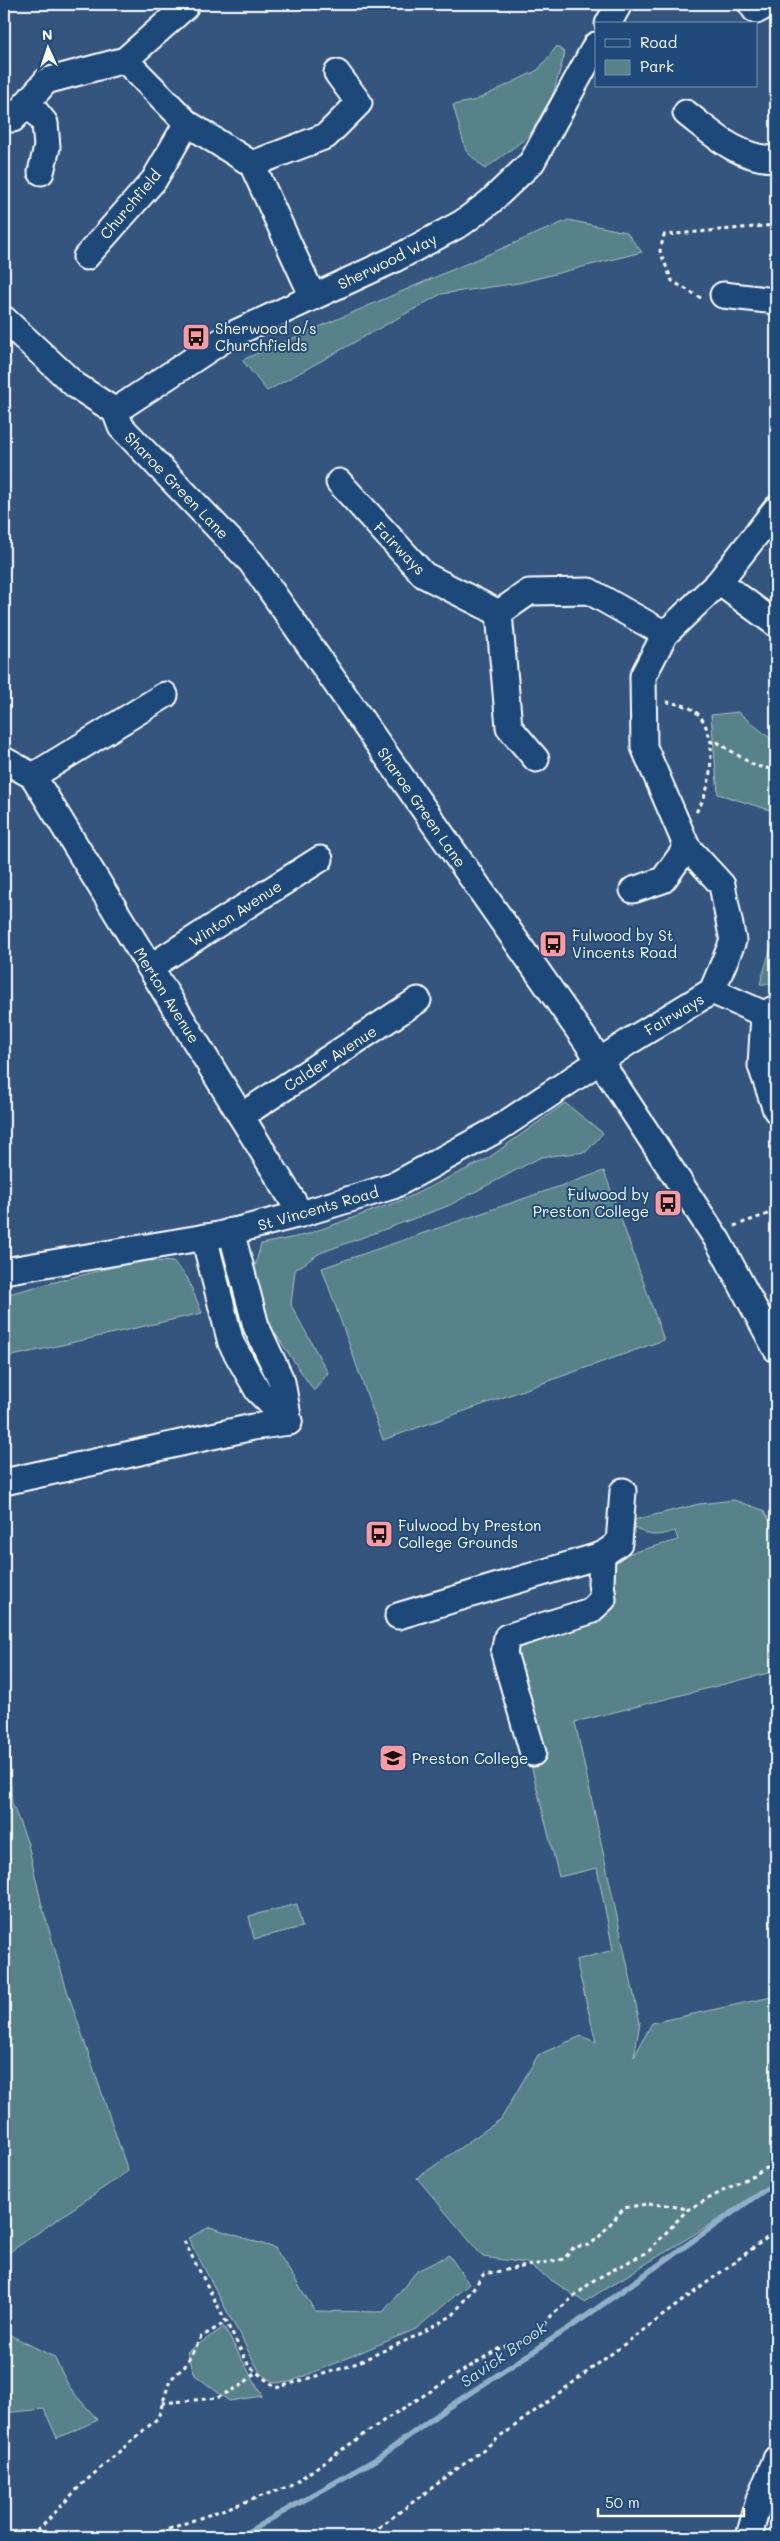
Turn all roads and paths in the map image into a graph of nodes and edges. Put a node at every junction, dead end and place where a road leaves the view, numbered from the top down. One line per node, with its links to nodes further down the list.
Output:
1 (183, 4): 7 (street)
2 (619, 4): 5 (street)
3 (751, 4): 4 (street)
4 (769, 4)
5 (609, 22)
6 (595, 47): 16 (street, Sherwood Way)
7 (125, 60): 10 (street); 13 (street)
8 (337, 73): 12 (street)
9 (686, 113): 11 (street)
10 (188, 123): 12 (street); 15 (street, Churchfield)
11 (776, 159)
12 (252, 164): 16 (street)
13 (41, 172)
14 (776, 224): 17 (path)
15 (86, 256)
16 (314, 297): 20 (street, Sherwood Way)
17 (715, 297): 18 (street)
18 (776, 300)
19 (4, 319): 20 (street)
20 (115, 410): 41 (street, Sharoe Green Lane)
21 (339, 482): 24 (street, Fairways)
22 (776, 509): 23 (street, Fairways)
23 (720, 582): 25 (street); 26 (street, Fairways)
24 (499, 613): 26 (street); 30 (street)
25 (776, 624)
26 (665, 634): 28 (street, Fairways)
27 (166, 695): 33 (street)
28 (645, 699): 29 (path); 34 (street, Fairways)
29 (711, 742): 32 (path); 34 (path)
30 (536, 759)
31 (4, 760): 33 (street, Merton Avenue)
32 (776, 770)
33 (33, 776): 37 (street, Merton Avenue)
34 (683, 836): 36 (street); 38 (street, Fairways)
35 (320, 859): 37 (street, Winton Avenue)
36 (633, 890)
37 (150, 968): 43 (street, Merton Avenue)
38 (712, 991): 40 (street); 41 (street, Fairways)
39 (418, 1000): 43 (street, Calder Avenue)
40 (770, 1011): 42 (street)
41 (600, 1061): 45 (street, St Vincents Road); 47 (street, Sharoe Green Lane)
42 (776, 1110)
43 (241, 1116): 45 (street, Merton Avenue)
44 (776, 1211): 47 (path)
45 (302, 1214): 46 (street, St Vincents Road)
46 (231, 1231): 48 (street, St Vincents Road); 51 (street)
47 (713, 1233): 50 (street, Sharoe Green Lane)
48 (204, 1237): 49 (street, St Vincents Road); 51 (street)
49 (4, 1271)
50 (776, 1349)
51 (289, 1422): 52 (street)
52 (4, 1482)
53 (623, 1491): 54 (street)
54 (602, 1555): 55 (street); 56 (street)
55 (398, 1616)
56 (532, 1753)
57 (776, 2162): 58 (path)
58 (687, 2210): 62 (path); 66 (path)
59 (776, 2231): 67 (path)
60 (184, 2241): 61 (path)
61 (228, 2321): 62 (path); 63 (path)
62 (256, 2372): 63 (path)
63 (162, 2403): 65 (path)
64 (776, 2458): 68 (street)
65 (32, 2537)
66 (146, 2537)
67 (366, 2537)
68 (749, 2537)

